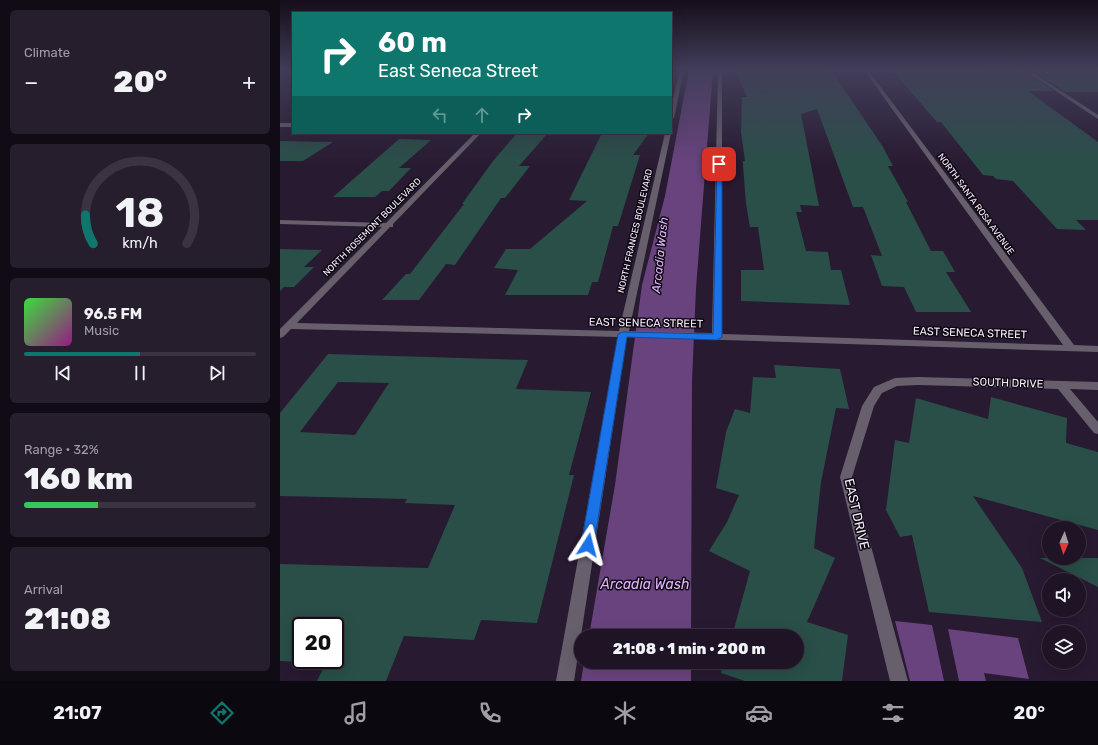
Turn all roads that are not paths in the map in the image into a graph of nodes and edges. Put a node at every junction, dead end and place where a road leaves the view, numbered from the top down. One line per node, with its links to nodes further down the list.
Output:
1 (675, 102): 5 (street)
2 (720, 102): 16 (street)
3 (889, 102): 17 (street, NORTH SANTA ROSA AVENUE)
4 (1075, 102): 6 (street)
5 (672, 114)
6 (1098, 117)
7 (280, 125): 8 (street)
8 (292, 125)
9 (477, 134): 12 (street, NORTH ROSEMONT BOULEVARD)
10 (668, 134): 14 (street, NORTH FRANCES BOULEVARD)
11 (280, 222): 12 (street)
12 (390, 225): 13 (street, NORTH ROSEMONT BOULEVARD)
13 (289, 326): 14 (street, EAST SENECA STREET); 15 (street, NORTH ROSEMONT BOULEVARD)
14 (627, 334): 16 (street, EAST SENECA STREET); 23 (street, NORTH FRANCES BOULEVARD)
15 (280, 335)
16 (717, 337): 17 (street, EAST SENECA STREET)
17 (1071, 348): 18 (street, EAST SENECA STREET)
18 (1098, 349)
19 (918, 381): 20 (street, SOUTH DRIVE); 24 (street, EAST DRIVE)
20 (1061, 385): 21 (street, SOUTH DRIVE); 22 (street)
21 (1098, 386)
22 (1098, 430)
23 (565, 681)
24 (899, 681)

